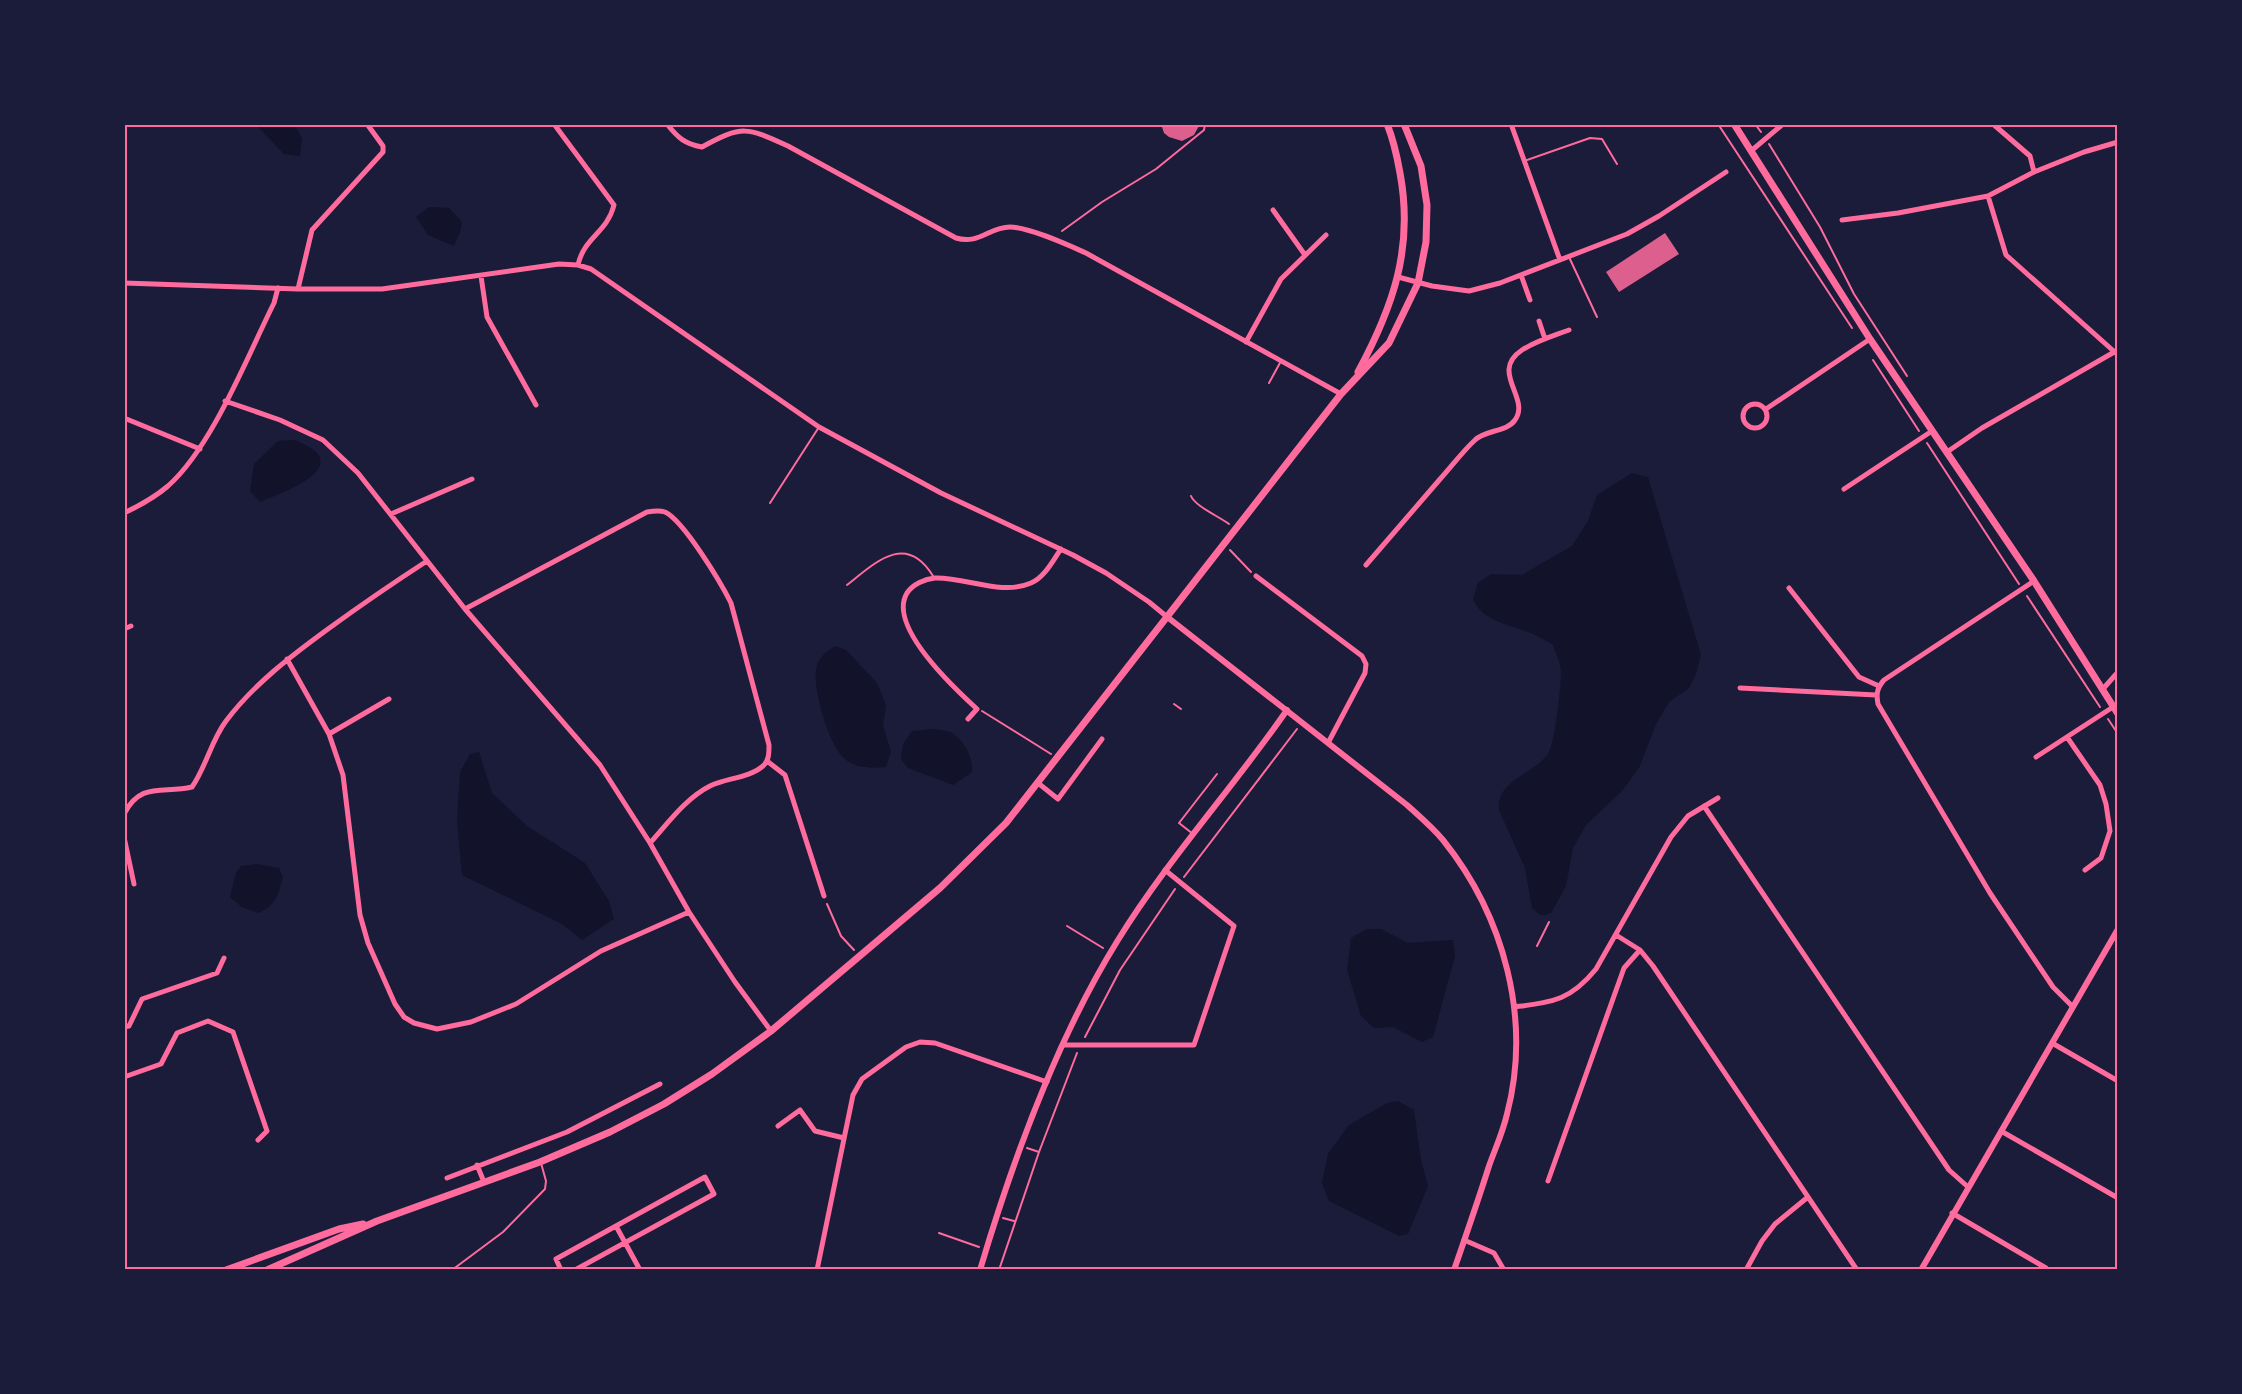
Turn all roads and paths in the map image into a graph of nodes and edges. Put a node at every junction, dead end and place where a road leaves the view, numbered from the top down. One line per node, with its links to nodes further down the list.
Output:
1 (368, 124): 35 (street)
2 (554, 124): 28 (street)
3 (668, 124): 42 (street)
4 (1205, 124): 23 (path)
5 (1387, 124): 31 (main road)
6 (1404, 124): 33 (main road)
7 (1511, 124): 15 (street)
8 (1718, 124): 43 (path)
9 (1734, 124): 14 (main road)
10 (1783, 124): 12 (street)
11 (1993, 124): 18 (street)
12 (1766, 140): 14 (street); 22 (path)
13 (2118, 142): 18 (street)
14 (1751, 151): 41 (main road)
15 (1524, 161): 16 (lane); 27 (street)
16 (1617, 164)
17 (1726, 172): 26 (street)
18 (2034, 172): 19 (street)
19 (1989, 196): 21 (street); 44 (street)
20 (1273, 210): 25 (street)
21 (1842, 220)
22 (1820, 227)
23 (1062, 231)
24 (1326, 235): 25 (street)
25 (1305, 255): 42 (street)
26 (1569, 257): 27 (street); 37 (lane)
27 (1560, 260): 29 (street)
28 (578, 264): 30 (street); 53 (street)
29 (1521, 275): 33 (street); 36 (street)
30 (481, 276): 35 (street); 50 (street)
31 (1398, 277): 33 (street); 46 (main road)
32 (124, 283): 34 (street)
33 (1418, 283): 46 (main road)
34 (278, 288): 35 (street); 49 (street)
35 (298, 289)
36 (1530, 300)
37 (1597, 317)
38 (1539, 321): 40 (street)
39 (1569, 330): 40 (street)
40 (1545, 339): 68 (street)
41 (1870, 339): 43 (street); 54 (main road)
42 (1246, 342): 45 (street)
43 (1863, 344): 51 (street); 55 (path)
44 (2116, 352): 57 (street)
45 (1281, 361): 47 (lane); 48 (street)
46 (1354, 380): 48 (main road)
47 (1269, 383)
48 (1341, 394): 64 (main road)
49 (225, 401): 56 (street); 63 (street)
50 (536, 405)
51 (1766, 409): 51 (street)
52 (124, 418): 56 (street)
53 (819, 427): 61 (lane); 65 (street)
54 (1932, 431): 55 (street); 57 (main road)
55 (1923, 437): 59 (street); 74 (path)
56 (200, 449): 62 (street)
57 (1947, 452): 71 (main road)
58 (472, 479): 63 (street)
59 (1844, 489)
60 (1191, 496): 64 (path)
61 (770, 503)
62 (124, 513)
63 (391, 514): 67 (street)
64 (1236, 530): 76 (main road)
65 (1061, 549): 70 (street); 76 (street)
66 (1233, 554): 69 (path)
67 (427, 561): 75 (street); 77 (street)
68 (1366, 565)
69 (1256, 576): 96 (street)
70 (935, 578): 72 (lane); 85 (street)
71 (2034, 581): 74 (street); 81 (main road)
72 (847, 585)
73 (1789, 588): 79 (street)
74 (2023, 588): 79 (street); 89 (path)
75 (465, 609): 99 (street); 107 (street)
76 (1167, 616): 87 (street); 101 (main road)
77 (287, 659): 92 (street); 104 (street)
78 (2118, 672): 81 (street)
79 (1879, 686): 82 (street)
80 (1740, 688): 82 (street)
81 (2102, 690): 88 (main road)
82 (1876, 695): 124 (street)
83 (389, 699): 92 (street)
84 (1174, 704): 86 (path)
85 (977, 709): 90 (street); 97 (path)
86 (1182, 710)
87 (1287, 710): 91 (street); 105 (street)
88 (2115, 710): 89 (street)
89 (2104, 713): 93 (path); 94 (street)
90 (968, 719)
91 (1302, 722): 96 (street); 110 (path)
92 (329, 734): 113 (street)
93 (2118, 734)
94 (2067, 736): 98 (street); 109 (street)
95 (1102, 739): 101 (street)
96 (1328, 743): 123 (street)
97 (1047, 751)
98 (2036, 757)
99 (767, 761): 107 (street); 112 (street)
100 (1217, 774): 105 (lane)
101 (1038, 783): 121 (main road)
102 (1718, 798): 103 (street)
103 (1704, 806): 117 (street); 145 (street)
104 (124, 814)
105 (1193, 834): 108 (street)
106 (124, 837): 111 (street)
107 (650, 843): 113 (street)
108 (1165, 870): 110 (street); 128 (street)
109 (2085, 870)
110 (1180, 882): 129 (path); 129 (street)
111 (134, 884)
112 (824, 896): 121 (path)
113 (689, 912): 126 (street)
114 (1549, 922): 119 (path)
115 (1067, 926): 118 (path)
116 (2118, 930): 124 (street)
117 (1616, 935): 120 (street); 123 (street)
118 (1099, 946)
119 (1537, 946)
120 (1640, 950): 143 (street); 146 (street)
121 (859, 955): 126 (main road)
122 (224, 958): 125 (street)
123 (1514, 1007): 154 (street)
124 (2073, 1008): 127 (street)
125 (124, 1027)
126 (771, 1031): 140 (main road)
127 (2052, 1043): 132 (street); 135 (street)
128 (1063, 1045): 129 (street); 131 (street)
129 (1081, 1045): 139 (path)
130 (124, 1077): 137 (street)
131 (1047, 1082): 136 (street); 138 (street)
132 (2118, 1082)
133 (660, 1083): 141 (street)
134 (778, 1126): 136 (street)
135 (2001, 1131): 145 (street); 147 (street)
136 (844, 1138): 164 (street)
137 (258, 1140)
138 (1022, 1147): 139 (path); 149 (street)
139 (1039, 1152): 151 (path)
140 (540, 1162): 144 (main road); 160 (lane)
141 (477, 1165): 142 (street); 144 (street)
142 (447, 1178)
143 (1548, 1181)
144 (484, 1182): 150 (main road)
145 (1968, 1187): 148 (street)
146 (1808, 1197): 169 (street); 170 (street)
147 (2118, 1198)
148 (1952, 1214): 157 (street); 171 (street)
149 (998, 1216): 151 (path); 156 (street)
150 (377, 1221): 158 (main road); 159 (main road)
151 (1014, 1221): 166 (path)
152 (616, 1226): 155 (street); 155 (street); 161 (street)
153 (939, 1233): 156 (path)
154 (1464, 1240): 167 (street); 168 (street)
155 (625, 1242): 162 (street); 163 (street)
156 (987, 1250): 165 (street)
157 (2046, 1268)
158 (226, 1269)
159 (267, 1269)
160 (452, 1269)
161 (561, 1269)
162 (575, 1269)
163 (640, 1269)
164 (817, 1269)
165 (980, 1269)
166 (999, 1269)
167 (1454, 1269)
168 (1504, 1269)
169 (1746, 1269)
170 (1857, 1269)
171 (1920, 1269)

